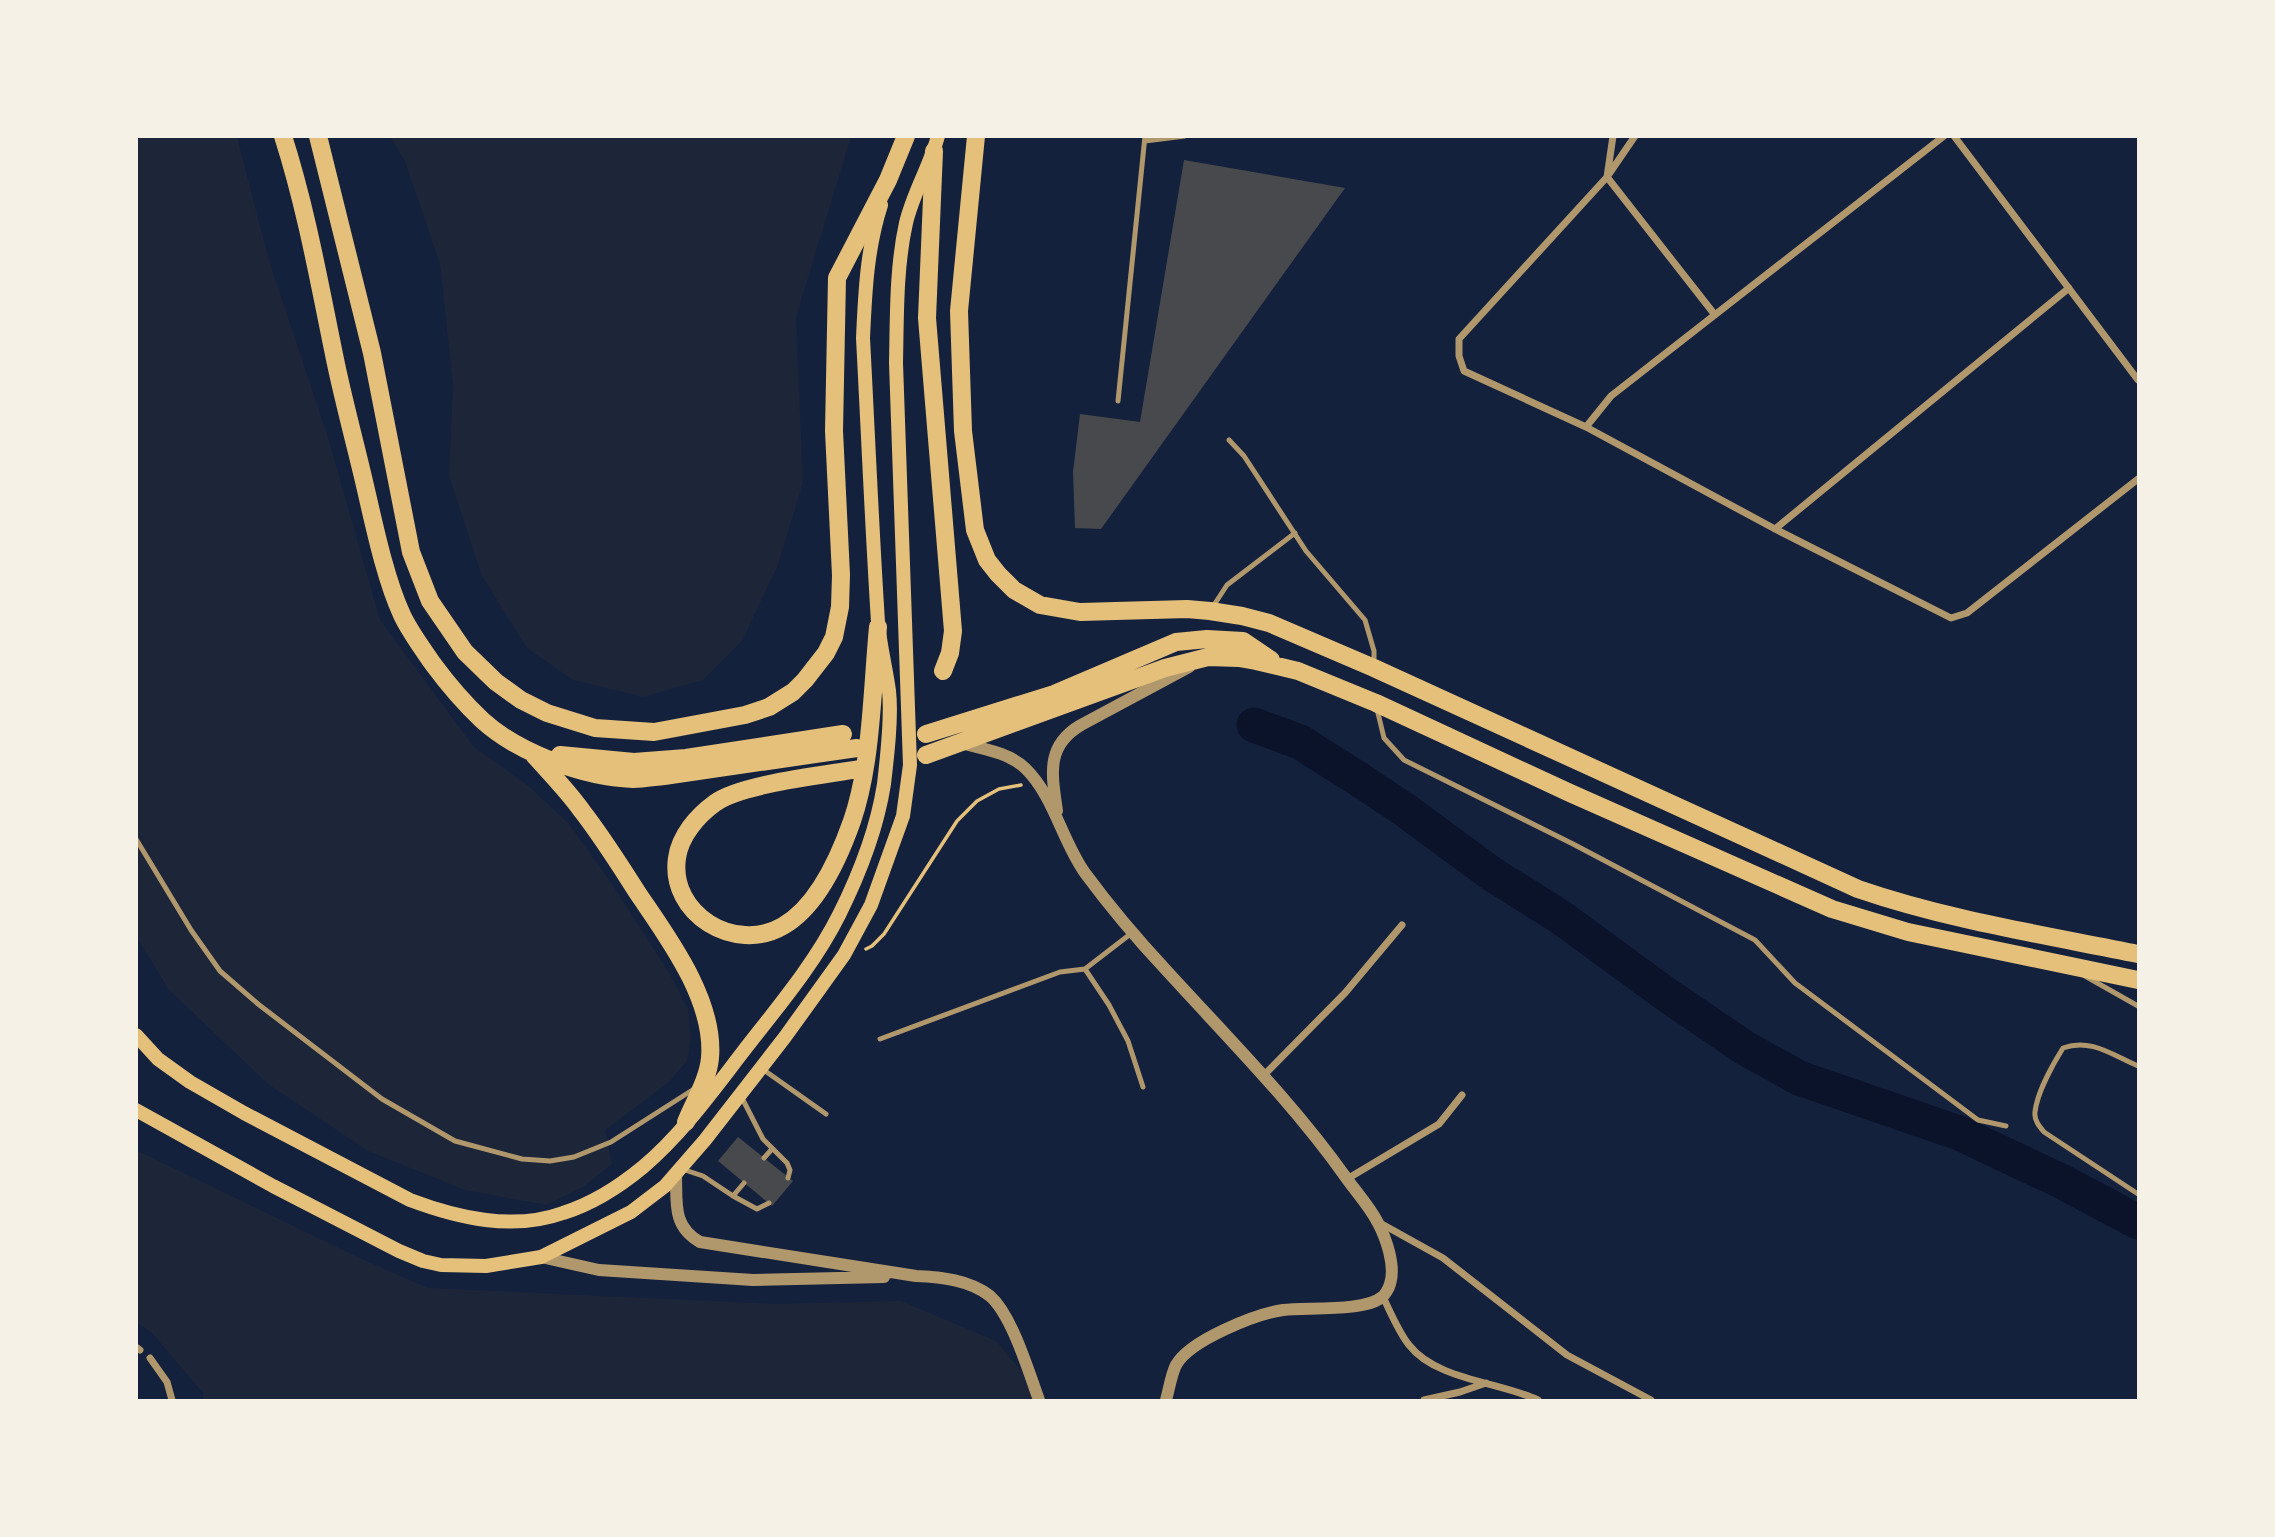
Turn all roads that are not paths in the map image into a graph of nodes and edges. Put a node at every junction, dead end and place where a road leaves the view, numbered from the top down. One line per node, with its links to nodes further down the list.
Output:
1 (283, 136): 34 (main road)
2 (318, 136): 13 (main road)
3 (906, 136): 13 (main road)
4 (976, 136): 23 (main road)
5 (1185, 136): 10 (lane)
6 (1613, 136): 12 (street)
7 (1635, 136): 12 (street)
8 (1944, 136): 15 (street)
9 (1954, 136): 14 (street)
10 (1145, 139): 17 (lane)
11 (936, 144): 28 (main road); 49 (main road)
12 (1607, 177): 15 (street); 18 (street)
13 (888, 180): 24 (main road)
14 (2069, 288): 16 (street); 21 (street)
15 (1715, 315): 18 (street)
16 (2138, 380)
17 (1118, 401)
18 (1586, 427): 21 (street)
19 (1229, 440): 22 (lane)
20 (2138, 480): 21 (street)
21 (1775, 529)
22 (1295, 533): 23 (lane); 27 (lane)
23 (1210, 611): 27 (main road)
24 (878, 626): 36 (main road); 57 (main road)
25 (1208, 657): 26 (main road); 32 (main road); 37 (street)
26 (1279, 666): 29 (main road); 31 (main road)
27 (1374, 667): 41 (main road)
28 (943, 671)
29 (1376, 703): 42 (main road); 58 (lane)
30 (843, 734): 34 (main road)
31 (926, 734)
32 (961, 743): 35 (main road); 37 (street)
33 (857, 748): 34 (main road)
34 (532, 752): 51 (main road)
35 (926, 755)
36 (859, 769)
37 (1059, 825): 40 (street)
38 (136, 839): 51 (lane)
39 (1402, 925): 50 (street)
40 (1133, 932): 43 (lane); 50 (street)
41 (2138, 954)
42 (2067, 965): 44 (main road); 45 (lane)
43 (1085, 969): 47 (lane); 52 (lane)
44 (2138, 980)
45 (2138, 1006)
46 (136, 1035): 57 (main road)
47 (880, 1039)
48 (2138, 1066): 65 (lane)
49 (761, 1068): 53 (main road); 56 (lane)
50 (1264, 1075): 63 (street)
51 (703, 1083): 57 (main road)
52 (1143, 1087)
53 (741, 1095): 59 (lane); 61 (main road)
54 (1462, 1095): 63 (street)
55 (136, 1110): 69 (main road)
56 (826, 1114)
57 (686, 1122)
58 (2006, 1126)
59 (772, 1149): 60 (lane); 62 (lane)
60 (764, 1158)
61 (679, 1172): 66 (lane); 69 (main road); 70 (street)
62 (788, 1178)
63 (1347, 1179): 68 (street)
64 (744, 1183): 66 (lane)
65 (2138, 1194)
66 (733, 1196): 67 (lane)
67 (769, 1203)
68 (1377, 1221): 71 (street); 79 (street)
69 (541, 1257): 70 (street)
70 (916, 1276): 75 (street)
71 (1383, 1297): 73 (street); 76 (street)
72 (150, 1358): 74 (street)
73 (1486, 1382): 77 (street); 78 (street)
74 (172, 1401)
75 (1039, 1401)
76 (1166, 1401)
77 (1424, 1401)
78 (1538, 1401)
79 (1651, 1401)

